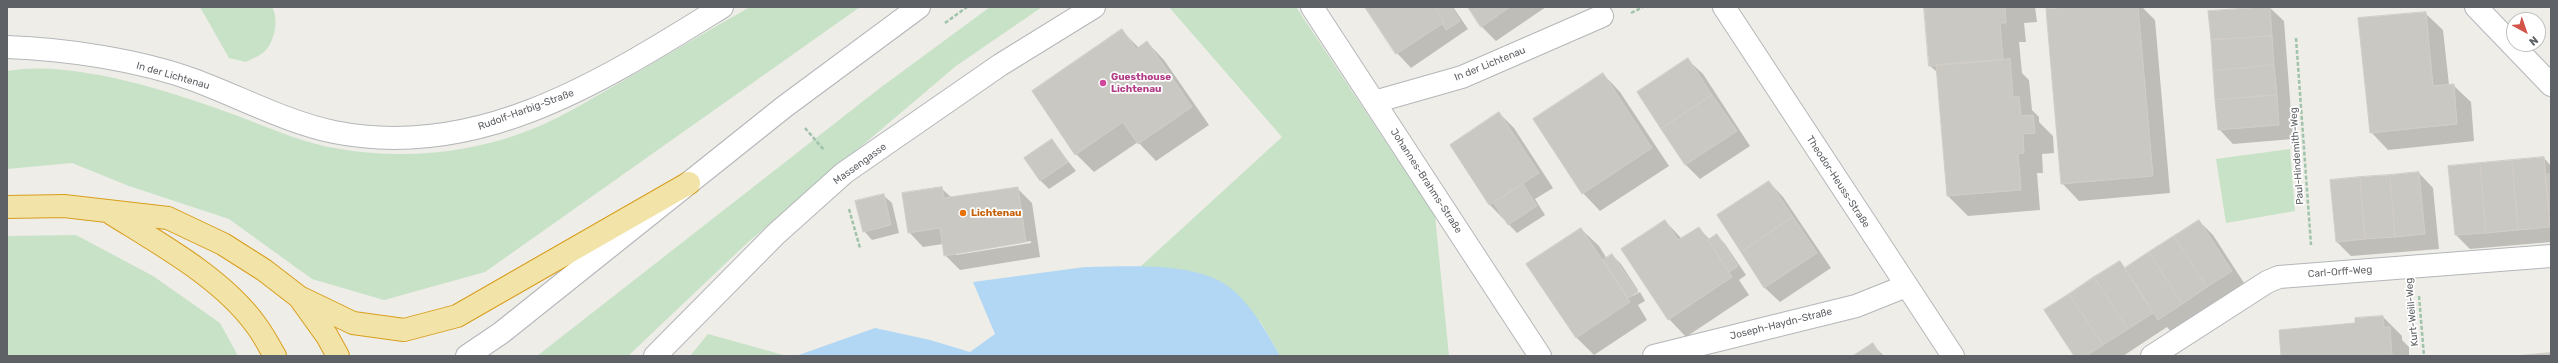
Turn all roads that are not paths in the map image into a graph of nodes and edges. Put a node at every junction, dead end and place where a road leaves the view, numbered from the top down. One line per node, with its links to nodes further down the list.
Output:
1 (722, 7): 11 (street, Rudolf-Harbig-Straße)
2 (919, 7): 12 (street)
3 (1094, 7): 21 (street, Massengasse)
4 (1312, 7): 10 (street, Johannes-Brahms-Straße)
5 (1724, 7): 16 (street, Theodor-Heuss-Straße)
6 (2476, 7): 9 (street)
7 (1602, 16): 10 (street, In der Lichtenau)
8 (7, 47): 11 (street, In der Lichtenau)
9 (2551, 85)
10 (1374, 102): 22 (street, Johannes-Brahms-Straße)
11 (333, 131)
12 (689, 183): 17 (highway); 20 (street)
13 (7, 207): 14 (highway)
14 (107, 212): 17 (highway); 18 (highway)
15 (2551, 256): 25 (street, Carl-Orff-Weg)
16 (1906, 286): 23 (street, Joseph-Haydn-Straße); 24 (street, Theodor-Heuss-Straße)
17 (299, 297): 19 (highway)
18 (275, 356)
19 (338, 356)
20 (467, 356)
21 (655, 356)
22 (1540, 356)
23 (1654, 356)
24 (1953, 356)
25 (2152, 356)

